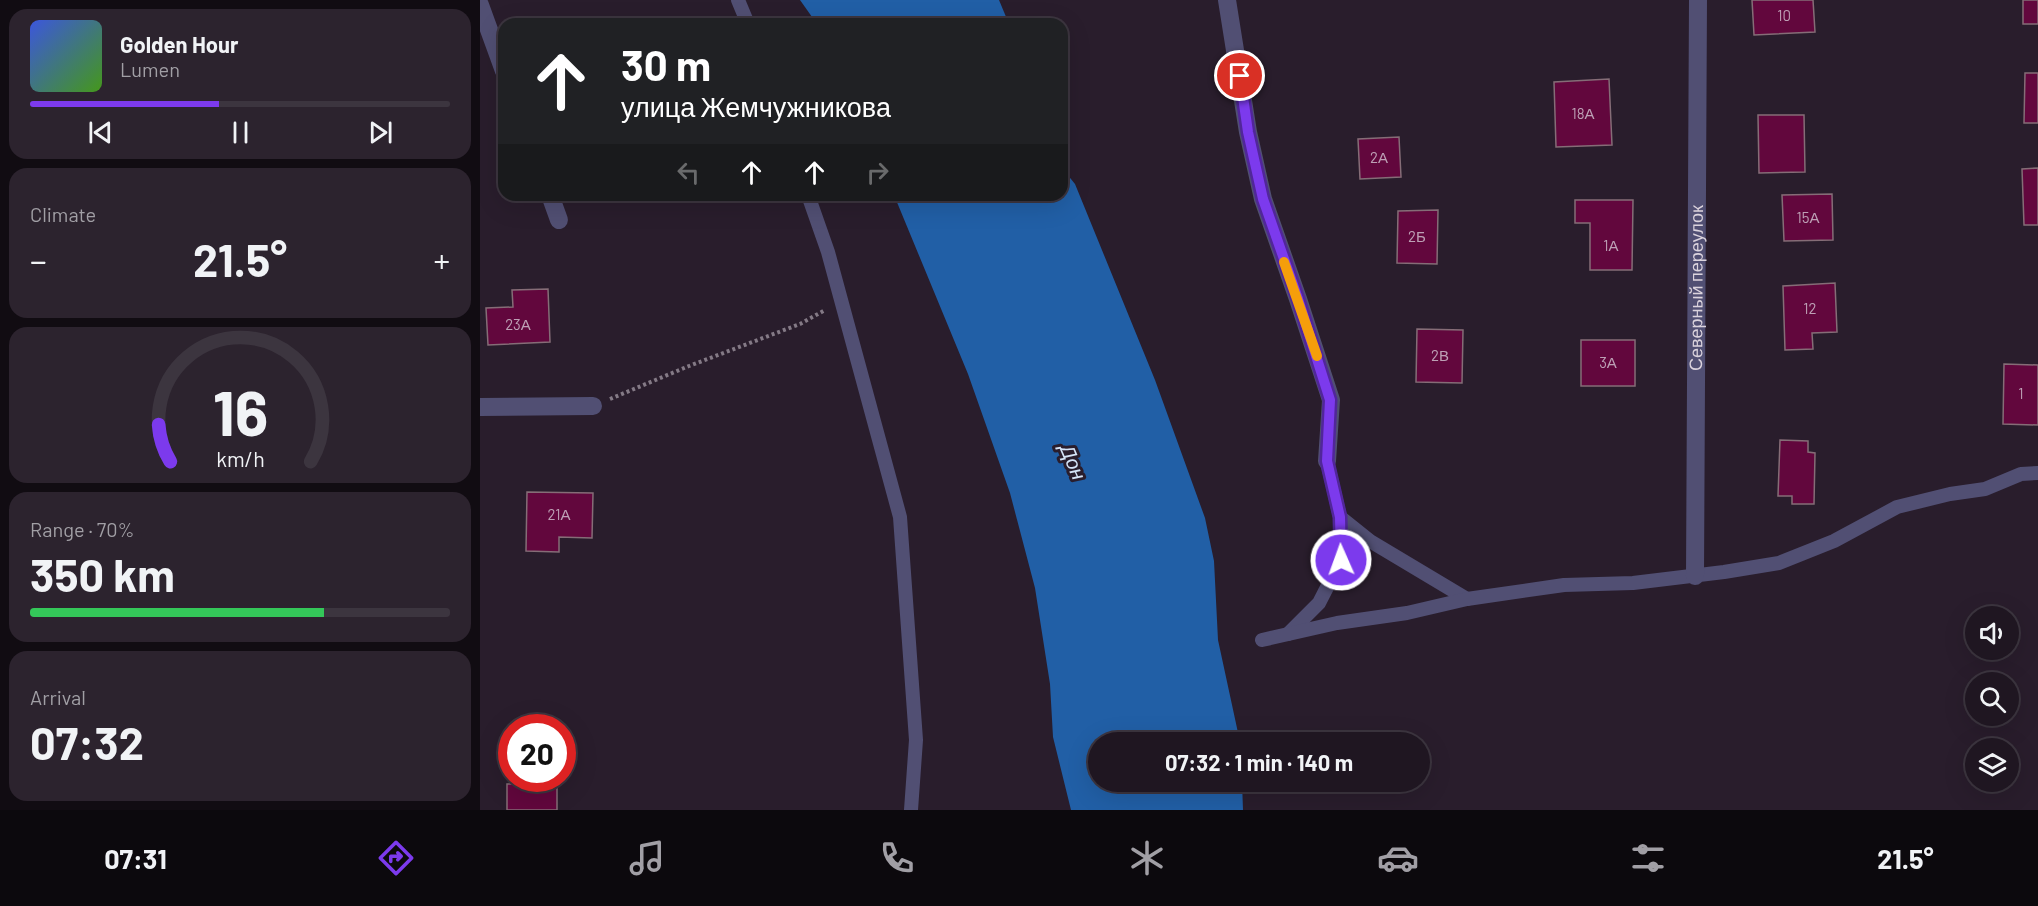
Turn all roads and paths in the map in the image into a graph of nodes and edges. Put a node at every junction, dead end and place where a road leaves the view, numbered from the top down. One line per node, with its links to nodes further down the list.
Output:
1 (738, 0): 5 (lane)
2 (1227, 0): 13 (street)
3 (1698, 0): 16 (street, Северный переулок)
4 (480, 5): 6 (street)
5 (746, 18)
6 (498, 54)
7 (552, 201): 9 (street)
8 (810, 201): 10 (lane)
9 (559, 220)
10 (841, 301): 11 (path); 20 (lane)
11 (593, 406): 12 (street)
12 (480, 407)
13 (1327, 461): 15 (lane)
14 (2038, 473): 16 (lane)
15 (1340, 517): 17 (lane); 18 (lane)
16 (1695, 576): 17 (lane)
17 (1467, 600): 18 (lane)
18 (1288, 634): 19 (lane)
19 (1262, 640)
20 (911, 810)

